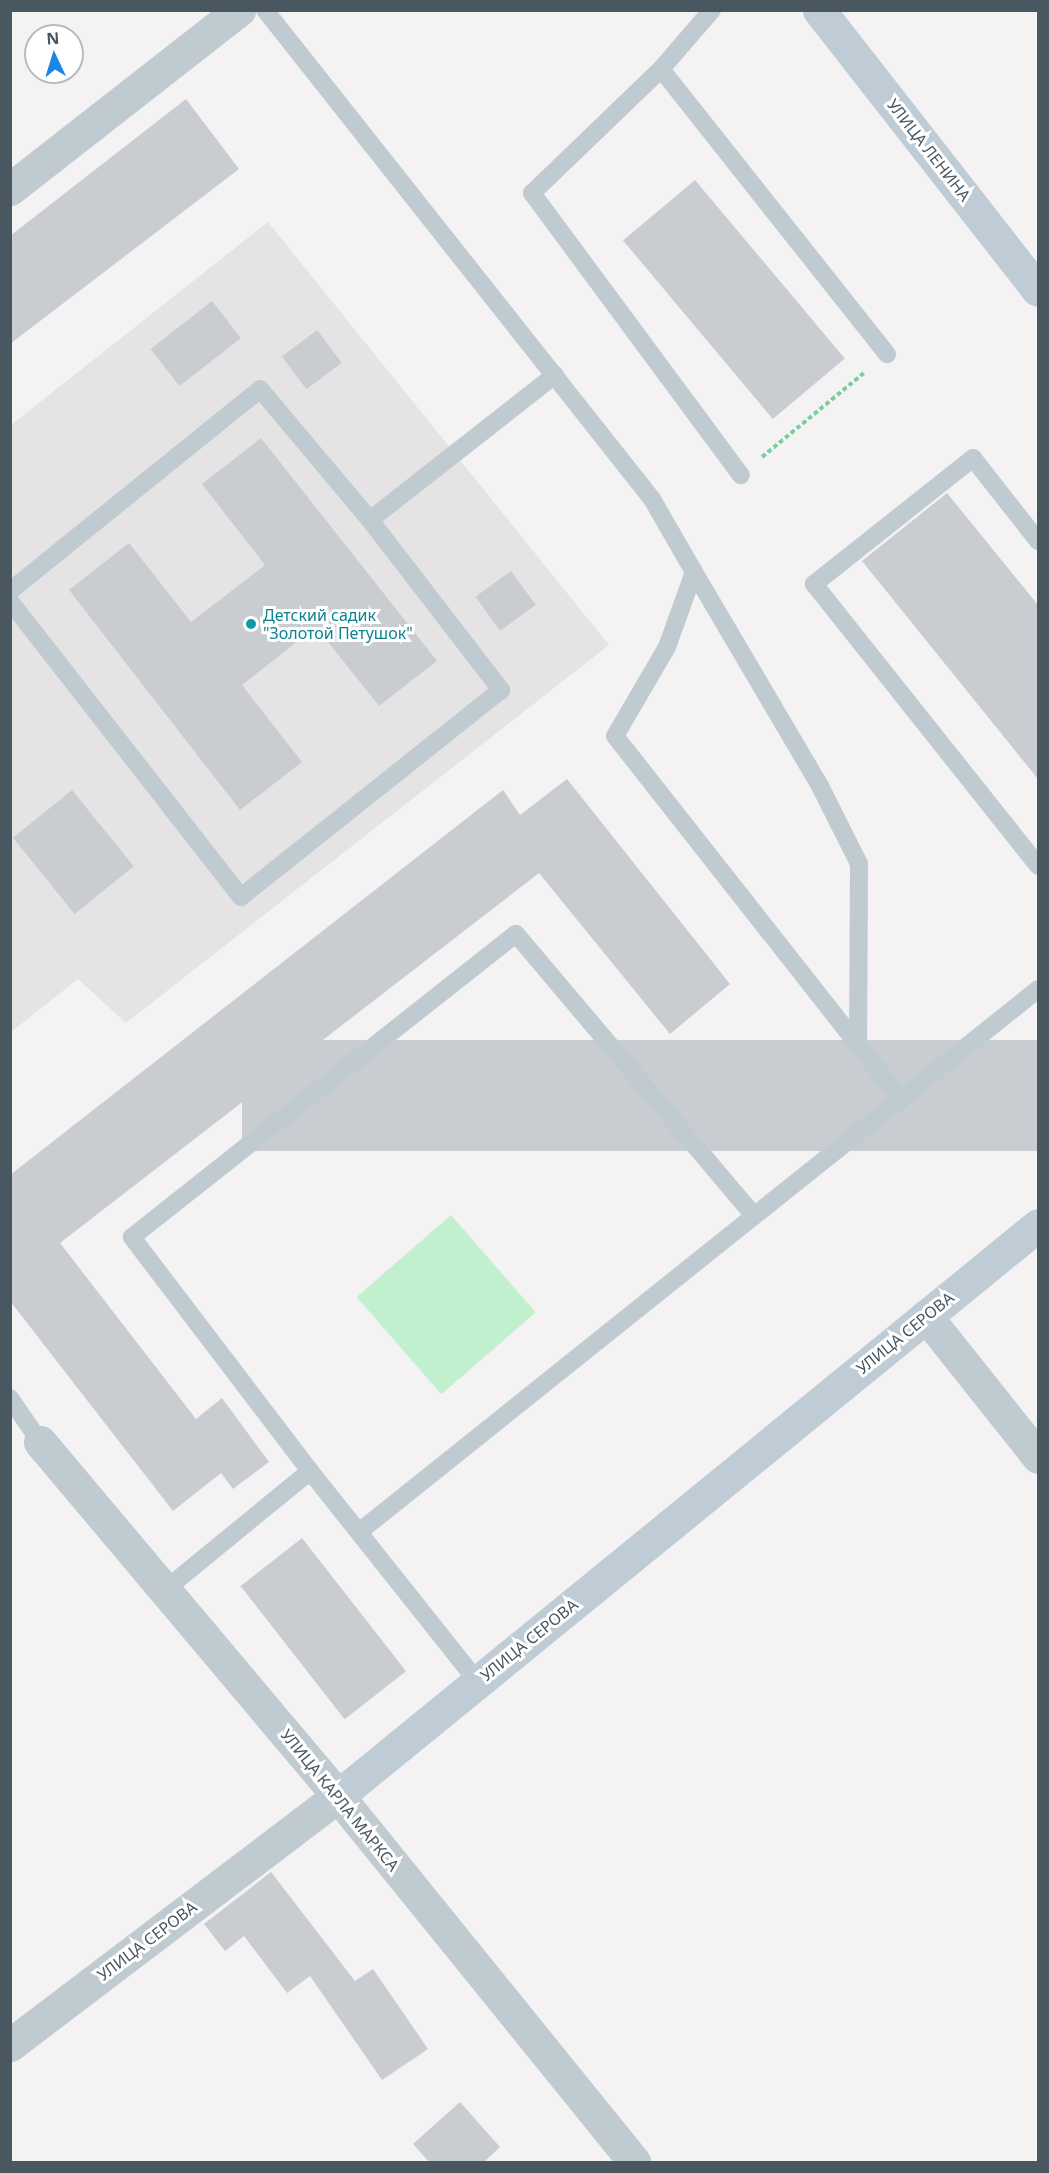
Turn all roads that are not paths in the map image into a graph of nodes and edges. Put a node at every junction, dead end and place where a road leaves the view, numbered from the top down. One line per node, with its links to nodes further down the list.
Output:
1 (239, 10): 6 (street)
2 (265, 10): 9 (lane)
3 (712, 10): 5 (lane)
4 (819, 10): 7 (street, УЛИЦА ЛЕНИНА)
5 (662, 69): 8 (lane); 10 (lane)
6 (10, 189)
7 (1038, 290)
8 (887, 354)
9 (555, 375): 11 (lane); 13 (lane)
10 (741, 475)
11 (370, 520): 14 (lane); 15 (lane)
12 (1038, 541): 16 (lane)
13 (694, 572): 18 (lane); 18 (lane)
14 (10, 591)
15 (10, 601)
16 (1038, 866)
17 (1038, 989): 19 (lane)
18 (858, 1045): 19 (lane)
19 (901, 1100): 20 (lane)
20 (754, 1216): 26 (lane); 27 (lane)
21 (1038, 1225): 22 (street, УЛИЦА СЕРОВА)
22 (926, 1316): 25 (street); 29 (street, УЛИЦА СЕРОВА)
23 (10, 1398): 24 (lane)
24 (40, 1442): 28 (street, УЛИЦА КАРЛА МАРКСА)
25 (1038, 1457)
26 (310, 1471): 27 (lane); 28 (lane)
27 (359, 1532): 29 (lane)
28 (166, 1589): 30 (street, УЛИЦА КАРЛА МАРКСА)
29 (478, 1682): 30 (street, УЛИЦА СЕРОВА)
30 (338, 1796): 31 (street, УЛИЦА СЕРОВА); 32 (street, УЛИЦА КАРЛА МАРКСА)
31 (10, 2045)
32 (634, 2163)

